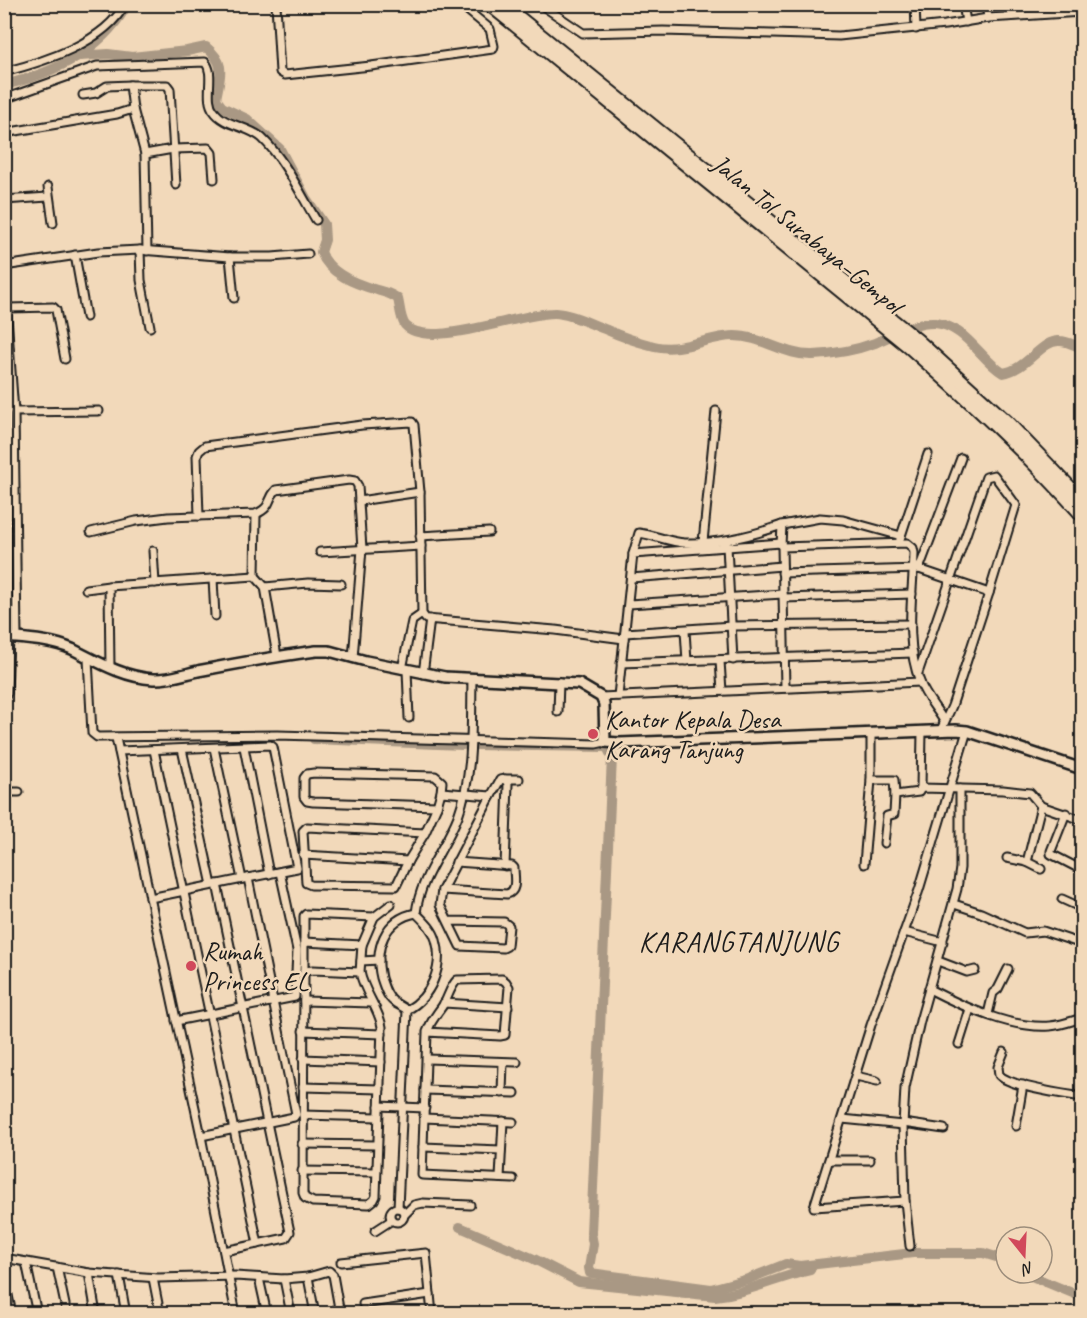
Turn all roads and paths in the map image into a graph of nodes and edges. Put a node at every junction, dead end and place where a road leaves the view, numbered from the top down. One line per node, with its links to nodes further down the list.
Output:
1 (125, 4): 14 (street)
2 (276, 4): 3 (street)
3 (460, 4)
4 (489, 4): 38 (highway, Jalan Tol Surabaya–Gempol)
5 (502, 4): 38 (highway, Jalan Tol Surabaya–Gempol)
6 (540, 4): 13 (street)
7 (915, 4): 13 (street)
8 (963, 4): 12 (street)
9 (986, 4): 11 (street)
10 (1083, 12): 11 (street)
11 (988, 18): 12 (street)
12 (966, 22): 13 (street)
13 (916, 29)
14 (4, 72)
15 (130, 85): 16 (street); 18 (street); 20 (street)
16 (84, 95)
17 (4, 99): 27 (street)
18 (133, 109): 19 (street); 21 (street)
19 (4, 133)
20 (174, 148): 21 (street); 22 (street); 23 (street)
21 (145, 154): 29 (street)
22 (213, 179)
23 (176, 185)
24 (48, 187): 25 (street)
25 (48, 197): 26 (street); 28 (street)
26 (4, 200)
27 (316, 220)
28 (53, 223)
29 (143, 251): 31 (street); 32 (street); 39 (street)
30 (308, 254): 32 (street)
31 (75, 255): 33 (street); 37 (street)
32 (230, 257): 35 (street)
33 (4, 266)
34 (4, 276): 36 (street)
35 (234, 298)
36 (8, 309): 41 (street); 44 (street)
37 (86, 316)
38 (887, 322): 40 (highway, Jalan Tol Surabaya–Gempol)
39 (150, 327)
40 (912, 343): 48 (highway, Jalan Tol Surabaya–Gempol); 51 (highway, Jalan Tol Surabaya–Gempol)
41 (65, 359)
42 (99, 411): 44 (street)
43 (716, 411): 58 (street)
44 (14, 412): 92 (street)
45 (928, 454): 57 (street)
46 (961, 458): 68 (street)
47 (420, 492): 49 (street); 52 (street); 56 (street)
48 (1083, 500)
49 (359, 501): 50 (street); 63 (street)
50 (256, 514): 52 (street); 70 (street)
51 (1083, 515)
52 (199, 516): 54 (street)
53 (782, 525): 57 (street); 59 (street); 61 (street)
54 (92, 532)
55 (489, 532): 56 (street)
56 (420, 536): 62 (street)
57 (901, 536): 60 (street)
58 (703, 542): 59 (street); 66 (street)
59 (726, 543): 61 (street); 66 (street); 69 (street)
60 (898, 544): 61 (street); 68 (street)
61 (782, 545): 67 (street)
62 (421, 546): 63 (street); 84 (street)
63 (362, 549): 65 (street); 97 (street)
64 (153, 551): 74 (street)
65 (320, 552)
66 (633, 554): 71 (street)
67 (782, 569): 68 (street); 69 (street); 81 (street)
68 (916, 569): 73 (street); 80 (street)
69 (729, 571): 71 (street); 82 (street)
70 (255, 576): 72 (street); 77 (street)
71 (631, 578): 83 (street)
72 (213, 579): 74 (street); 85 (street)
73 (950, 581): 79 (street); 79 (street); 105 (street)
74 (155, 583): 76 (street)
75 (340, 584): 77 (street)
76 (109, 586): 78 (street); 103 (street)
77 (265, 587): 95 (street)
78 (86, 590)
79 (989, 593): 117 (street)
80 (912, 594): 81 (street); 87 (street)
81 (783, 596): 82 (street); 89 (street)
82 (731, 598): 83 (street); 88 (street)
83 (629, 604): 91 (street)
84 (422, 614): 86 (street); 104 (street)
85 (215, 616)
86 (430, 619): 91 (street); 106 (street)
87 (911, 624): 89 (street); 93 (street)
88 (732, 626): 89 (street); 90 (street); 99 (street)
89 (784, 627): 96 (street)
90 (685, 631): 91 (street); 101 (street)
91 (624, 636): 102 (street)
92 (10, 638): 94 (street); 98 (street)
93 (913, 653): 96 (street); 105 (street)
94 (6, 656): 114 (street)
95 (277, 656): 97 (street); 103 (street)
96 (784, 656): 99 (street); 110 (street)
97 (353, 658): 104 (street)
98 (88, 659): 103 (street); 123 (street)
99 (733, 660): 100 (street)
100 (720, 661): 101 (street); 111 (street)
101 (687, 662): 102 (street)
102 (621, 663): 112 (street)
103 (110, 669)
104 (404, 669): 106 (street); 116 (street)
105 (918, 673): 109 (street)
106 (423, 674): 107 (street)
107 (472, 679): 108 (street); 121 (street)
108 (559, 682): 113 (street); 115 (street)
109 (920, 682): 110 (street); 117 (street)
110 (785, 688): 111 (street)
111 (722, 691): 112 (street)
112 (618, 696): 113 (street)
113 (601, 697): 122 (street)
114 (4, 699)
115 (558, 712)
116 (409, 718)
117 (943, 725): 118 (street); 119 (street)
118 (922, 731): 120 (street); 132 (street)
119 (967, 731): 128 (street); 133 (street)
120 (871, 734): 122 (street); 131 (street)
121 (471, 740): 122 (street); 123 (street); 138 (street)
122 (605, 742)
123 (118, 744): 127 (street); 162 (street)
124 (244, 747): 125 (street); 156 (street); 157 (street)
125 (214, 748): 126 (street); 158 (street)
126 (182, 749): 127 (street); 159 (street)
127 (154, 750): 161 (street)
128 (1082, 766)
129 (505, 779): 130 (street); 140 (street); 153 (street)
130 (519, 779)
131 (871, 780): 139 (street); 152 (street)
132 (921, 788): 133 (street); 139 (street)
133 (950, 789): 134 (street); 170 (street)
134 (960, 789): 142 (street); 165 (street)
135 (4, 792): 136 (street)
136 (19, 792)
137 (441, 792): 138 (street); 141 (street); 141 (street)
138 (463, 794): 140 (street); 167 (street)
139 (895, 795): 146 (street)
140 (491, 796): 150 (street)
141 (437, 806): 145 (street)
142 (1041, 806): 143 (street); 151 (street)
143 (1066, 813): 144 (street); 155 (street)
144 (1083, 820)
145 (425, 833): 147 (street); 149 (street)
146 (884, 843)
147 (303, 855): 149 (street); 149 (street)
148 (1007, 858): 151 (street)
149 (408, 861)
150 (456, 862): 153 (street); 160 (street)
151 (1028, 862): 154 (street)
152 (864, 864)
153 (505, 866): 160 (street)
154 (1041, 869)
155 (1083, 870)
156 (280, 872): 157 (street); 185 (street)
157 (269, 874): 158 (street)
158 (245, 879): 159 (street); 185 (street)
159 (214, 885): 161 (street); 189 (street)
160 (441, 890): 169 (street)
161 (184, 891): 162 (street); 193 (street)
162 (150, 898): 195 (street)
163 (1062, 899): 166 (street)
164 (391, 904): 168 (street)
165 (954, 904): 173 (street); 174 (street)
166 (1083, 908)
167 (416, 913): 176 (street); 191 (street)
168 (374, 917): 172 (street); 175 (street)
169 (448, 921): 169 (street)
170 (904, 932): 173 (street); 206 (street)
171 (1083, 934): 174 (street)
172 (304, 942): 175 (street); 181 (street)
173 (942, 942): 178 (street)
174 (1080, 944)
175 (362, 945): 177 (street)
176 (379, 960): 177 (street); 191 (street)
177 (361, 961): 182 (street)
178 (938, 961): 180 (street); 183 (street)
179 (1008, 969): 192 (street)
180 (975, 970)
181 (304, 971): 182 (street); 184 (street)
182 (360, 972): 186 (street)
183 (929, 989): 190 (street); 225 (street)
184 (304, 1001): 186 (street); 196 (street)
185 (274, 1002): 189 (street); 224 (street)
186 (372, 1003): 198 (street)
187 (444, 1003): 188 (street); 188 (street); 197 (street)
188 (508, 1007): 197 (street)
189 (242, 1009): 193 (street); 224 (street)
190 (970, 1009): 192 (street); 199 (street)
191 (406, 1010): 216 (street)
192 (988, 1014): 194 (street)
193 (210, 1015): 195 (street); 228 (street)
194 (1083, 1018)
195 (176, 1021): 229 (street)
196 (303, 1031): 198 (street); 201 (street)
197 (427, 1032): 202 (street)
198 (382, 1034): 203 (street)
199 (959, 1044)
200 (1004, 1052): 208 (street)
201 (303, 1059): 203 (street); 209 (street)
202 (427, 1059): 204 (street); 211 (street)
203 (381, 1062): 210 (street)
204 (503, 1062): 205 (street); 212 (street)
205 (517, 1062)
206 (856, 1076): 207 (street); 221 (street)
207 (877, 1081)
208 (1023, 1085): 214 (street); 226 (street)
209 (303, 1087): 210 (street); 218 (street)
210 (380, 1089): 215 (street)
211 (425, 1090): 212 (street); 217 (street)
212 (502, 1093): 213 (street)
213 (515, 1093)
214 (1083, 1097)
215 (379, 1106): 216 (street); 219 (street)
216 (402, 1107): 217 (street); 242 (street)
217 (424, 1108): 220 (street)
218 (303, 1115): 219 (street); 230 (street)
219 (378, 1117): 231 (street)
220 (424, 1118): 222 (street); 232 (street)
221 (842, 1119): 225 (street); 234 (street)
222 (502, 1121): 223 (street); 233 (street)
223 (513, 1122)
224 (266, 1123): 228 (street); 246 (street)
225 (903, 1124): 227 (street); 240 (street)
226 (1016, 1126)
227 (944, 1129)
228 (234, 1130): 229 (street); 246 (street)
229 (201, 1136): 248 (street)
230 (302, 1144): 231 (street); 236 (street)
231 (377, 1145): 237 (street)
232 (423, 1147): 233 (street); 238 (street)
233 (501, 1150): 238 (street)
234 (830, 1160): 235 (street); 240 (street)
235 (870, 1160)
236 (302, 1171): 237 (street); 237 (street)
237 (376, 1172)
238 (500, 1178): 239 (street)
239 (513, 1179)
240 (905, 1201): 247 (street)
241 (471, 1206): 243 (street)
242 (398, 1208): 243 (street); 244 (street)
243 (404, 1215): 244 (street)
244 (392, 1220): 245 (street)
245 (375, 1232)
246 (258, 1244): 248 (street)
247 (910, 1246)
248 (224, 1252): 255 (street)
249 (4, 1258): 250 (street)
250 (26, 1262): 252 (street); 264 (street)
251 (341, 1262): 261 (street)
252 (57, 1267): 253 (street); 265 (street)
253 (89, 1273): 254 (street); 266 (street)
254 (119, 1275): 258 (street); 267 (street)
255 (228, 1275): 258 (street); 259 (street); 269 (street)
256 (4, 1276): 263 (street)
257 (308, 1277): 260 (street); 272 (street); 273 (street)
258 (153, 1278): 268 (street)
259 (259, 1278): 260 (street); 270 (street)
260 (284, 1279): 271 (street)
261 (430, 1294): 262 (street); 274 (street)
262 (363, 1304)
263 (12, 1314)
264 (37, 1314)
265 (67, 1314)
266 (96, 1314)
267 (126, 1314)
268 (160, 1314)
269 (236, 1314)
270 (267, 1314)
271 (291, 1314)
272 (315, 1314)
273 (340, 1314)
274 (432, 1314)

